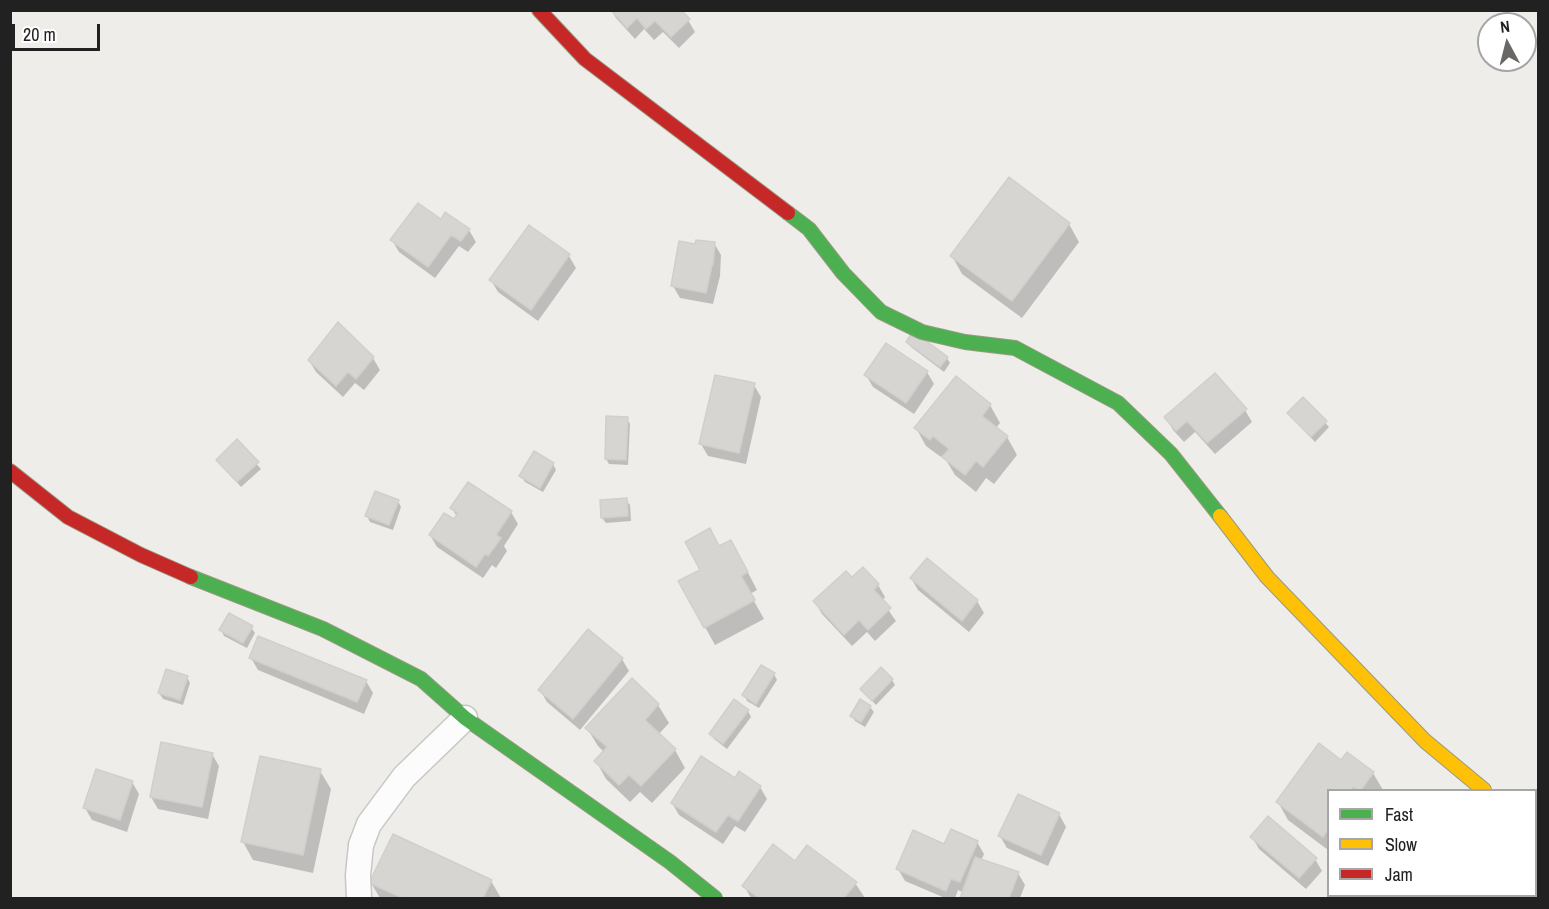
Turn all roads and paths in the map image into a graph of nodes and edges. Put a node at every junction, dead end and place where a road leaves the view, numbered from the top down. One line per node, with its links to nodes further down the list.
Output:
1 (539, 10): 4 (street)
2 (10, 471): 3 (street)
3 (465, 718): 5 (street); 6 (street)
4 (1483, 789)
5 (359, 898)
6 (715, 898)

